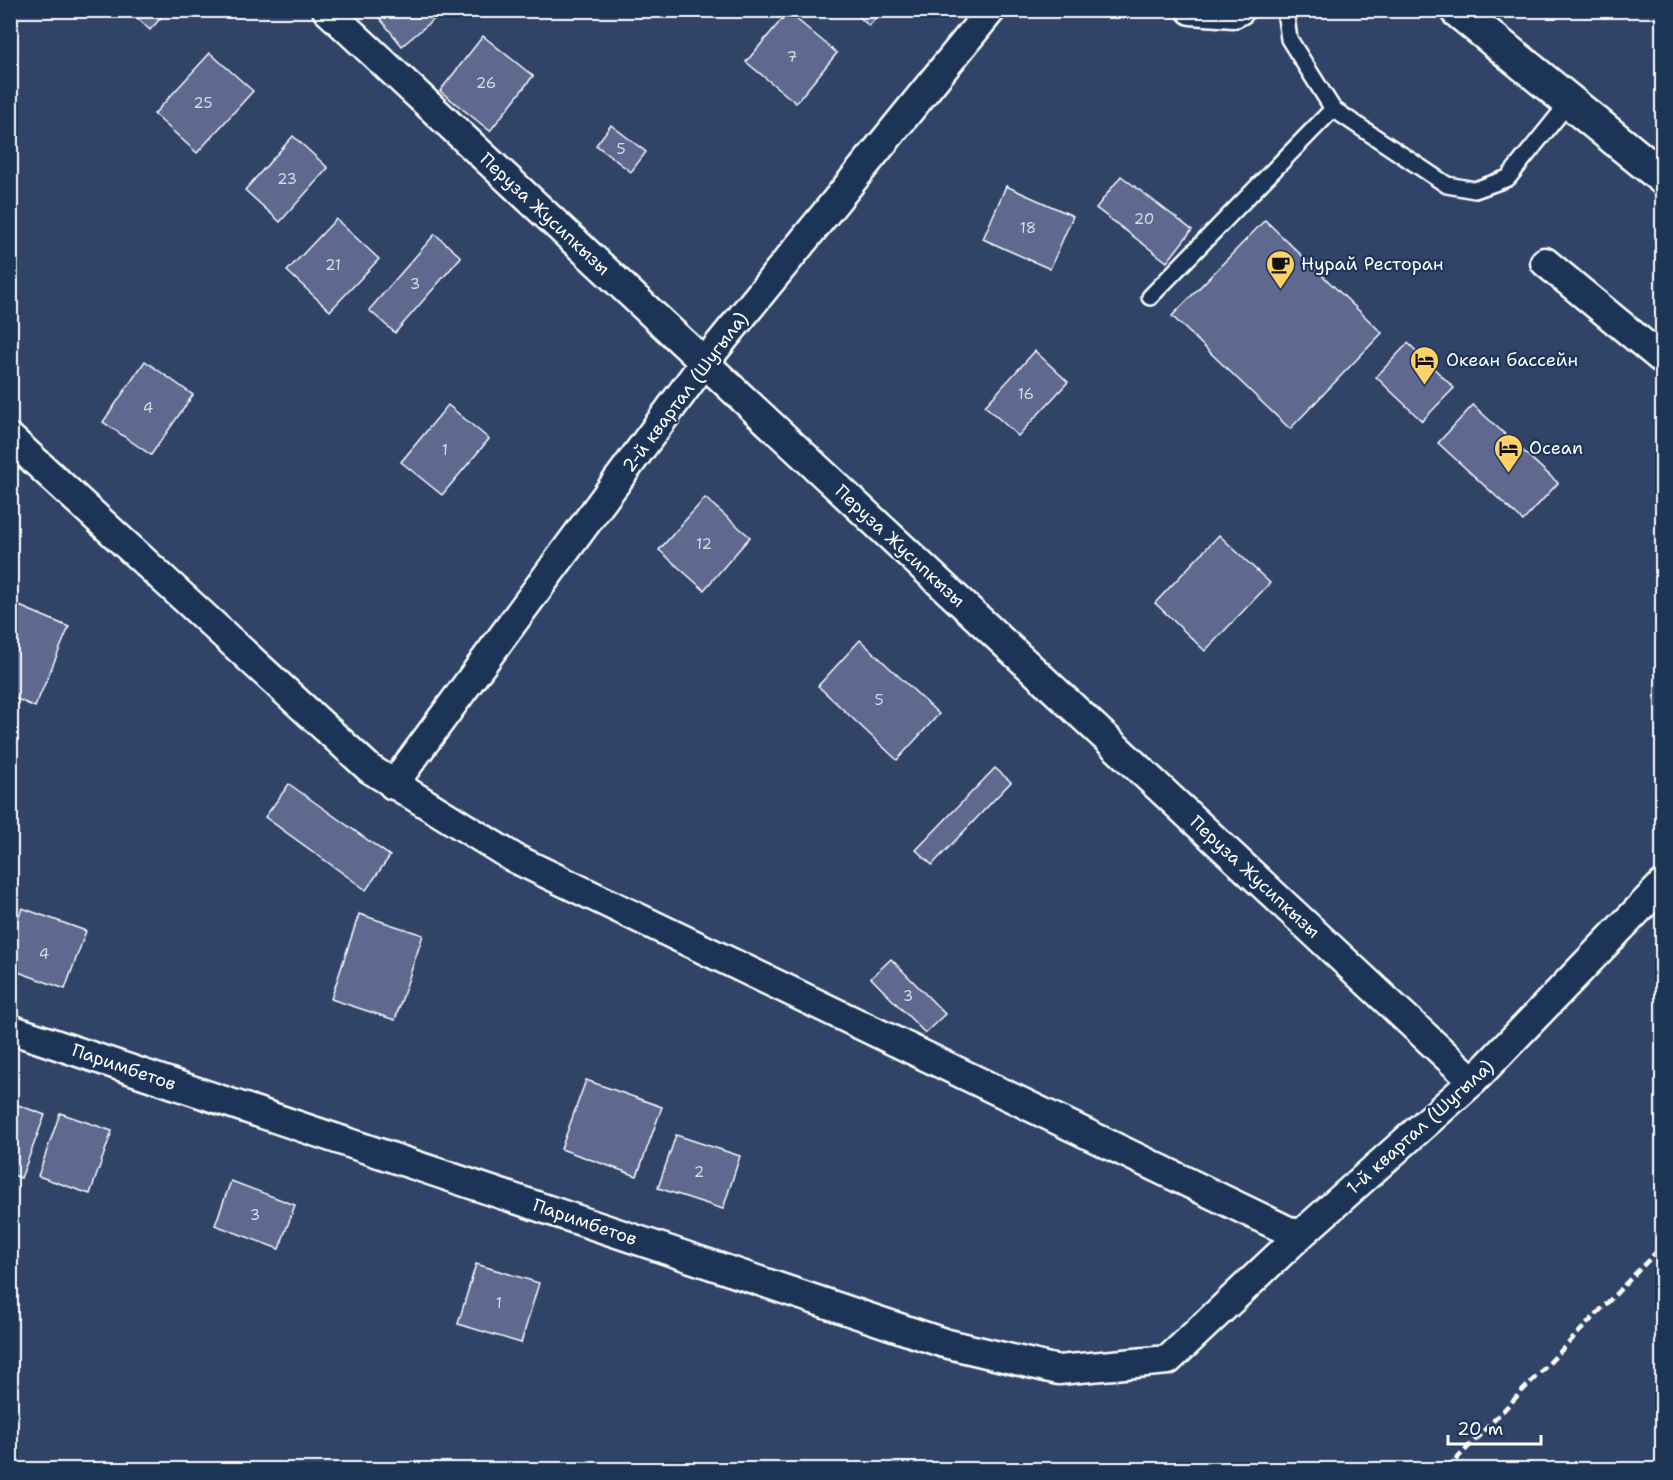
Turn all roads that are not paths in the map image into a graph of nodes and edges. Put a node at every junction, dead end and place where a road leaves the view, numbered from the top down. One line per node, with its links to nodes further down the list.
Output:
1 (327, 10): 13 (street, Перуза Жусипкызы)
2 (991, 10): 13 (street, 2-й квартал (Шугыла))
3 (1191, 10): 4 (street)
4 (1240, 10)
5 (1285, 10): 8 (lane)
6 (1457, 10): 7 (street)
7 (1570, 101): 8 (lane); 9 (street)
8 (1333, 109): 11 (lane)
9 (1662, 177)
10 (1545, 262): 12 (street)
11 (1150, 297)
12 (1662, 359)
13 (704, 363): 15 (street, 2-й квартал (Шугыла)); 18 (street, Перуза Жусипкызы)
14 (16, 448): 15 (street)
15 (393, 785): 19 (street)
16 (1662, 885): 18 (street, 1-й квартал (Шугыла))
17 (10, 1029): 20 (street, Паримбетов)
18 (1473, 1081): 19 (street, 1-й квартал (Шугыла))
19 (1299, 1236): 20 (street, 1-й квартал (Шугыла))
20 (1168, 1360)

